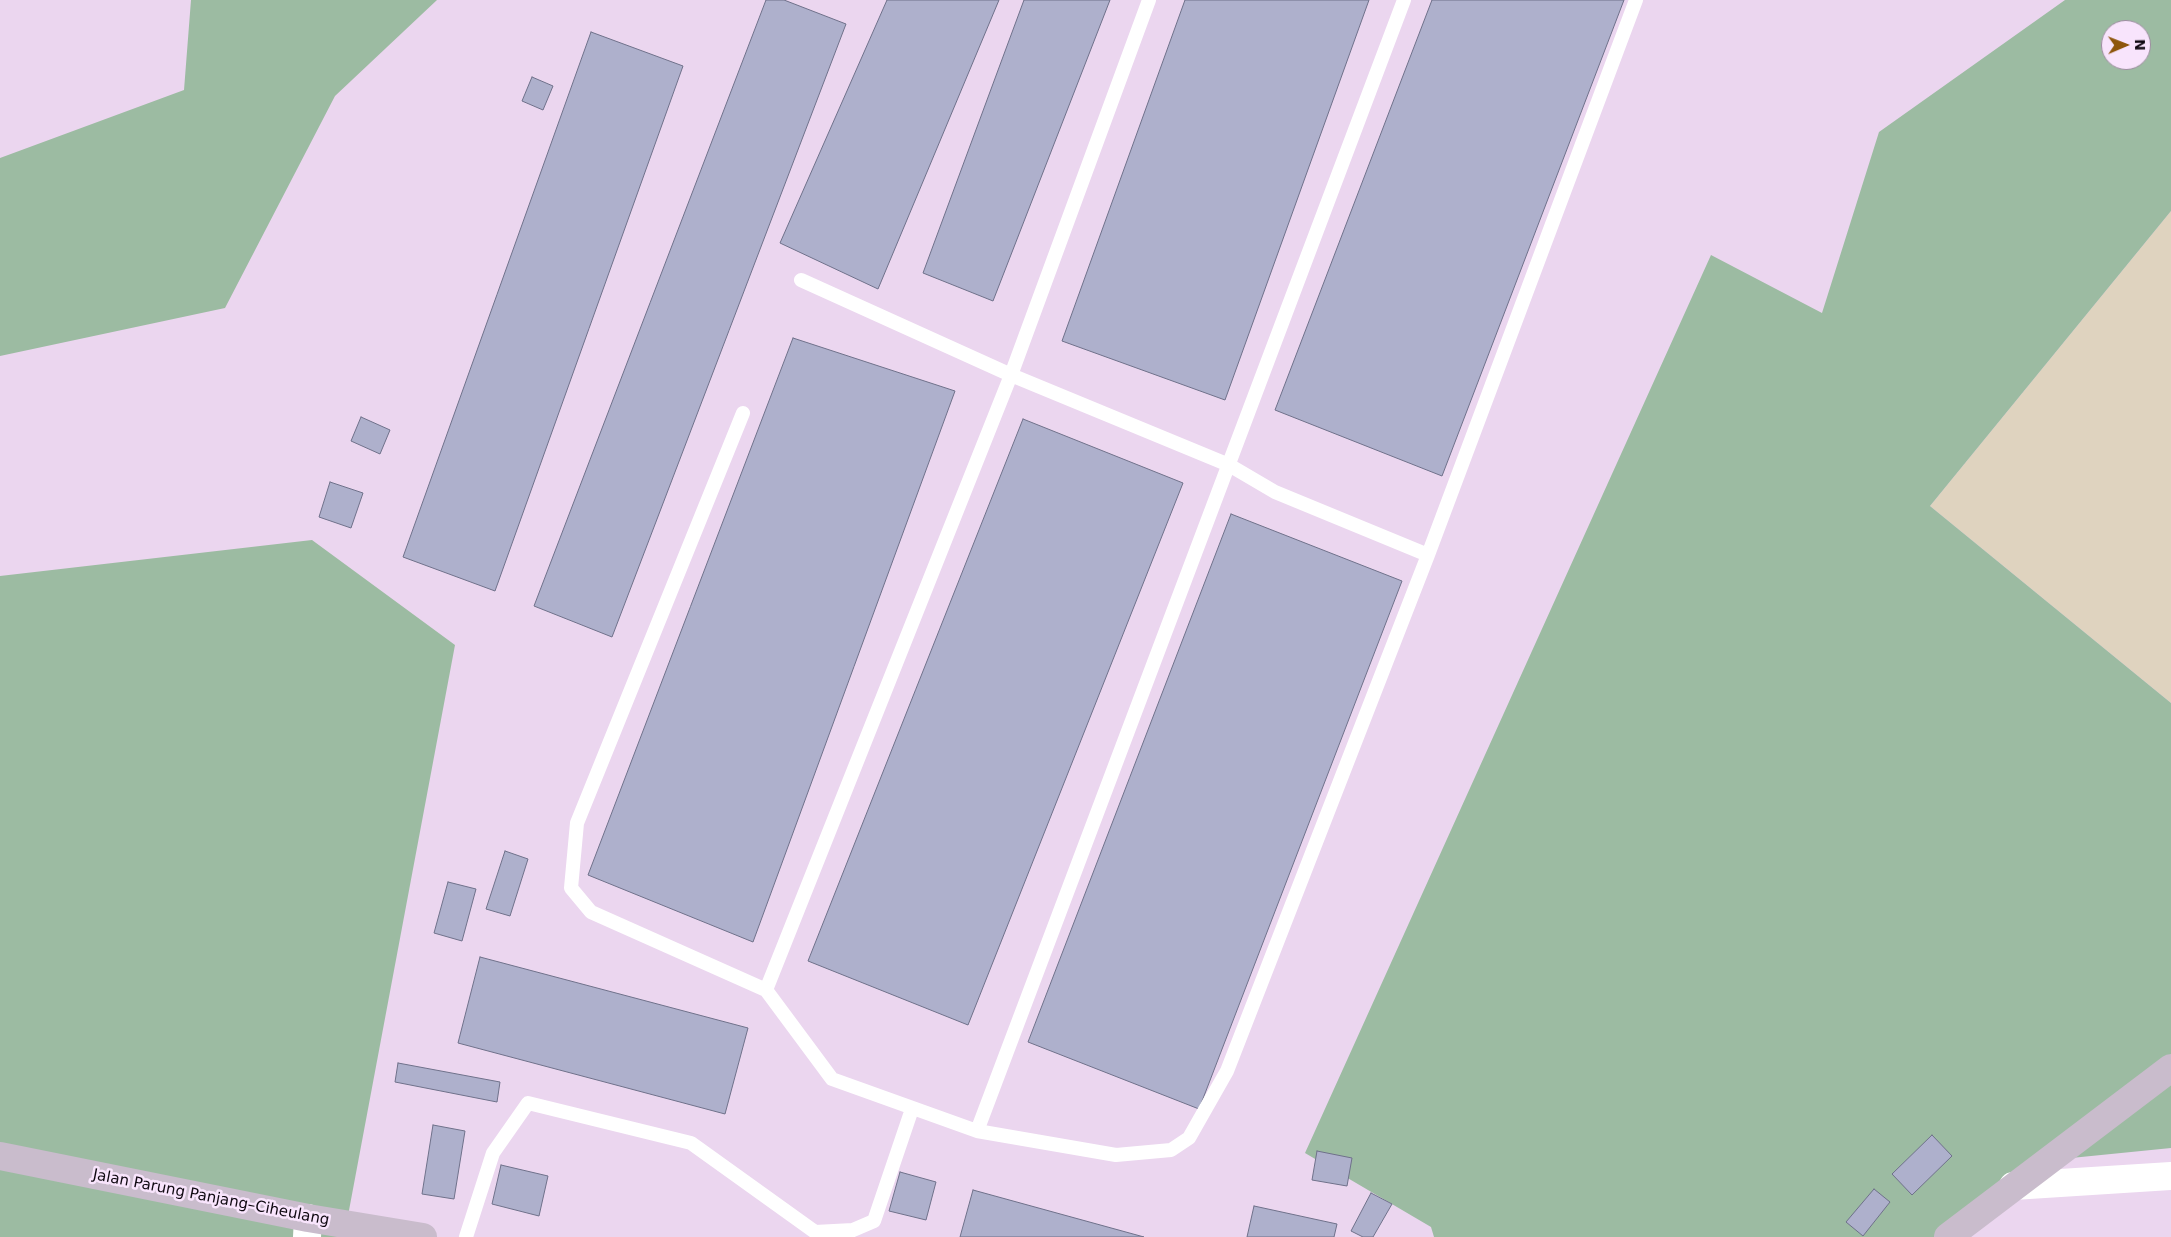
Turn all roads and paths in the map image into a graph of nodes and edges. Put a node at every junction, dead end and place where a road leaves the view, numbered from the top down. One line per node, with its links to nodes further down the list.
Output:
1 (1149, 0): 5 (lane)
2 (1404, 0): 7 (lane)
3 (1636, 0): 8 (lane)
4 (801, 280): 5 (lane)
5 (1011, 375): 7 (lane); 9 (lane)
6 (743, 413): 9 (lane)
7 (1229, 465): 8 (lane); 12 (lane)
8 (1428, 555): 12 (lane)
9 (766, 990): 11 (lane)
10 (2171, 1068): 15 (street)
11 (912, 1109): 12 (lane); 18 (lane)
12 (977, 1130)
13 (0, 1156): 16 (street, Jalan Parung Panjang–Ciheulang)
14 (2171, 1176): 15 (street)
15 (2013, 1186): 19 (street)
16 (307, 1227): 17 (street, Jalan Parung Panjang–Ciheulang)
17 (423, 1237)
18 (466, 1237)
19 (1948, 1237)

